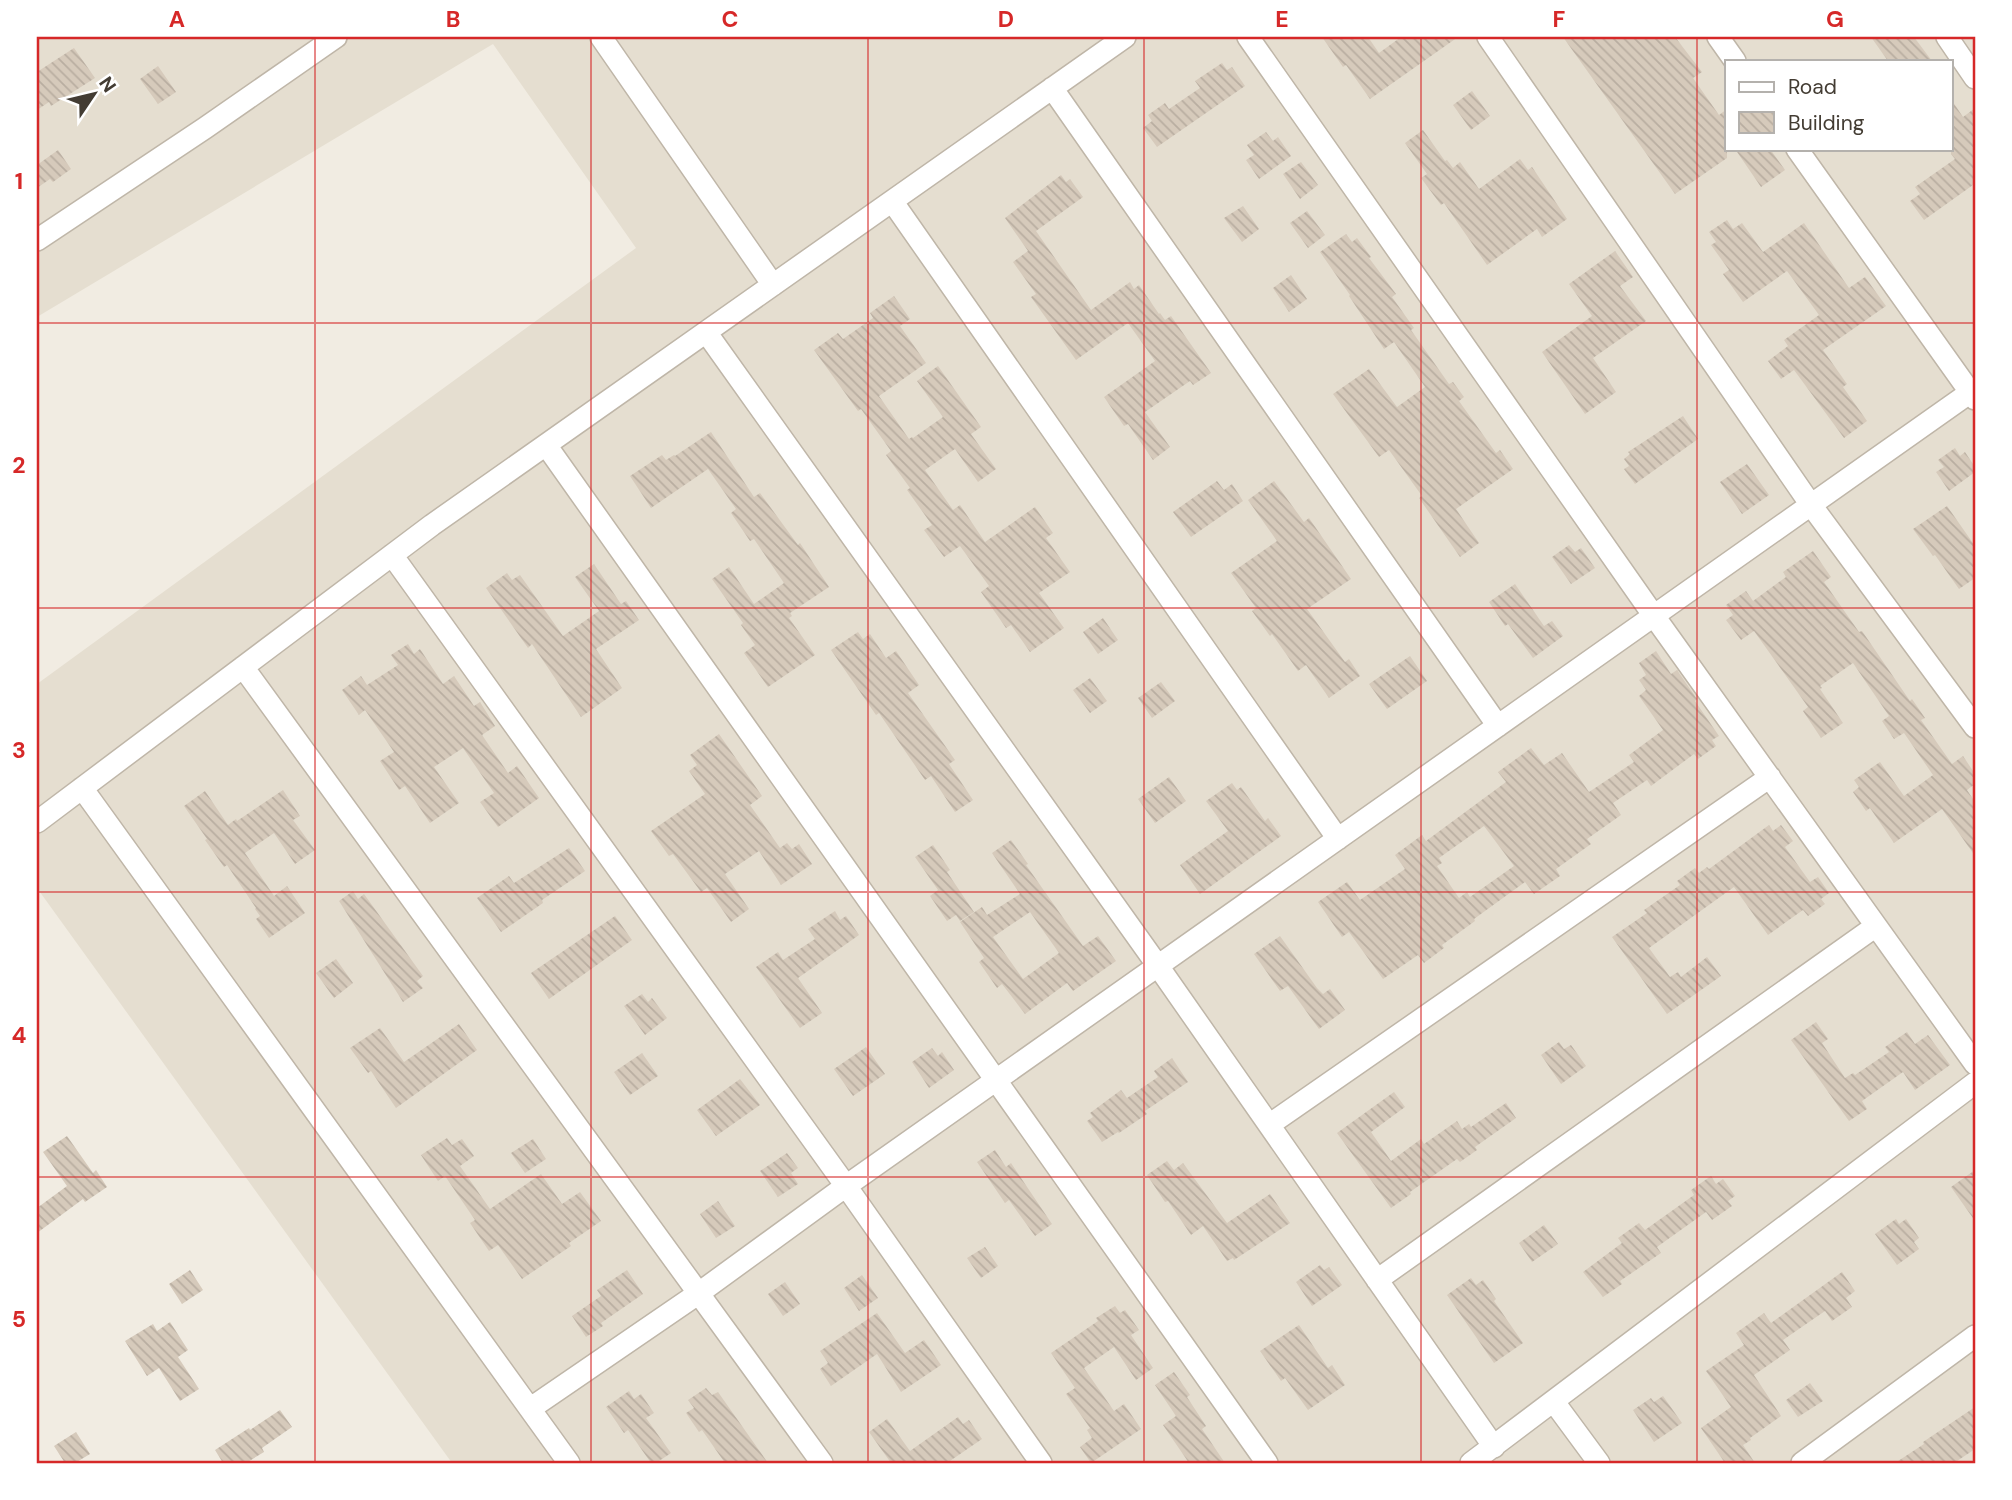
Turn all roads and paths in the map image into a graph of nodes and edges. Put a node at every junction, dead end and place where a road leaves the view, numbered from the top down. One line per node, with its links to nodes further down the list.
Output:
1 (336, 37): 13 (street)
2 (601, 37): 14 (street)
3 (1125, 37): 10 (street)
4 (1248, 37): 20 (street)
5 (1488, 37): 18 (street)
6 (1718, 37): 8 (street)
7 (1947, 37): 9 (street)
8 (1734, 60)
9 (1975, 78)
10 (1052, 88): 12 (street); 22 (street)
11 (1798, 150): 16 (street)
12 (892, 201): 14 (street); 27 (street)
13 (37, 240)
14 (773, 285): 15 (street)
15 (706, 332): 17 (street); 29 (street)
16 (1974, 393): 18 (street)
17 (546, 445): 19 (street); 31 (street)
18 (1811, 505): 20 (street); 23 (street)
19 (392, 555): 21 (street); 34 (street)
20 (1654, 616): 22 (street); 24 (street)
21 (243, 667): 25 (street); 36 (street)
22 (1498, 726): 27 (street)
23 (1975, 727)
24 (1770, 777): 28 (street); 33 (street)
25 (82, 788): 26 (street); 39 (street)
26 (37, 822)
27 (1338, 839): 29 (street)
28 (1877, 926): 30 (street); 35 (street)
29 (1158, 966): 31 (street); 33 (street)
30 (1975, 1064)
31 (995, 1080): 34 (street); 44 (street)
32 (1975, 1083): 38 (street)
33 (1269, 1125): 35 (street)
34 (846, 1186): 36 (street); 43 (street)
35 (1377, 1279): 40 (street)
36 (699, 1293): 39 (street); 42 (street)
37 (1975, 1336): 47 (street)
38 (1555, 1402): 40 (street); 46 (street)
39 (531, 1408): 41 (street)
40 (1494, 1447): 45 (street)
41 (569, 1463)
42 (822, 1463)
43 (1041, 1463)
44 (1267, 1463)
45 (1471, 1463)
46 (1599, 1463)
47 (1802, 1463)

